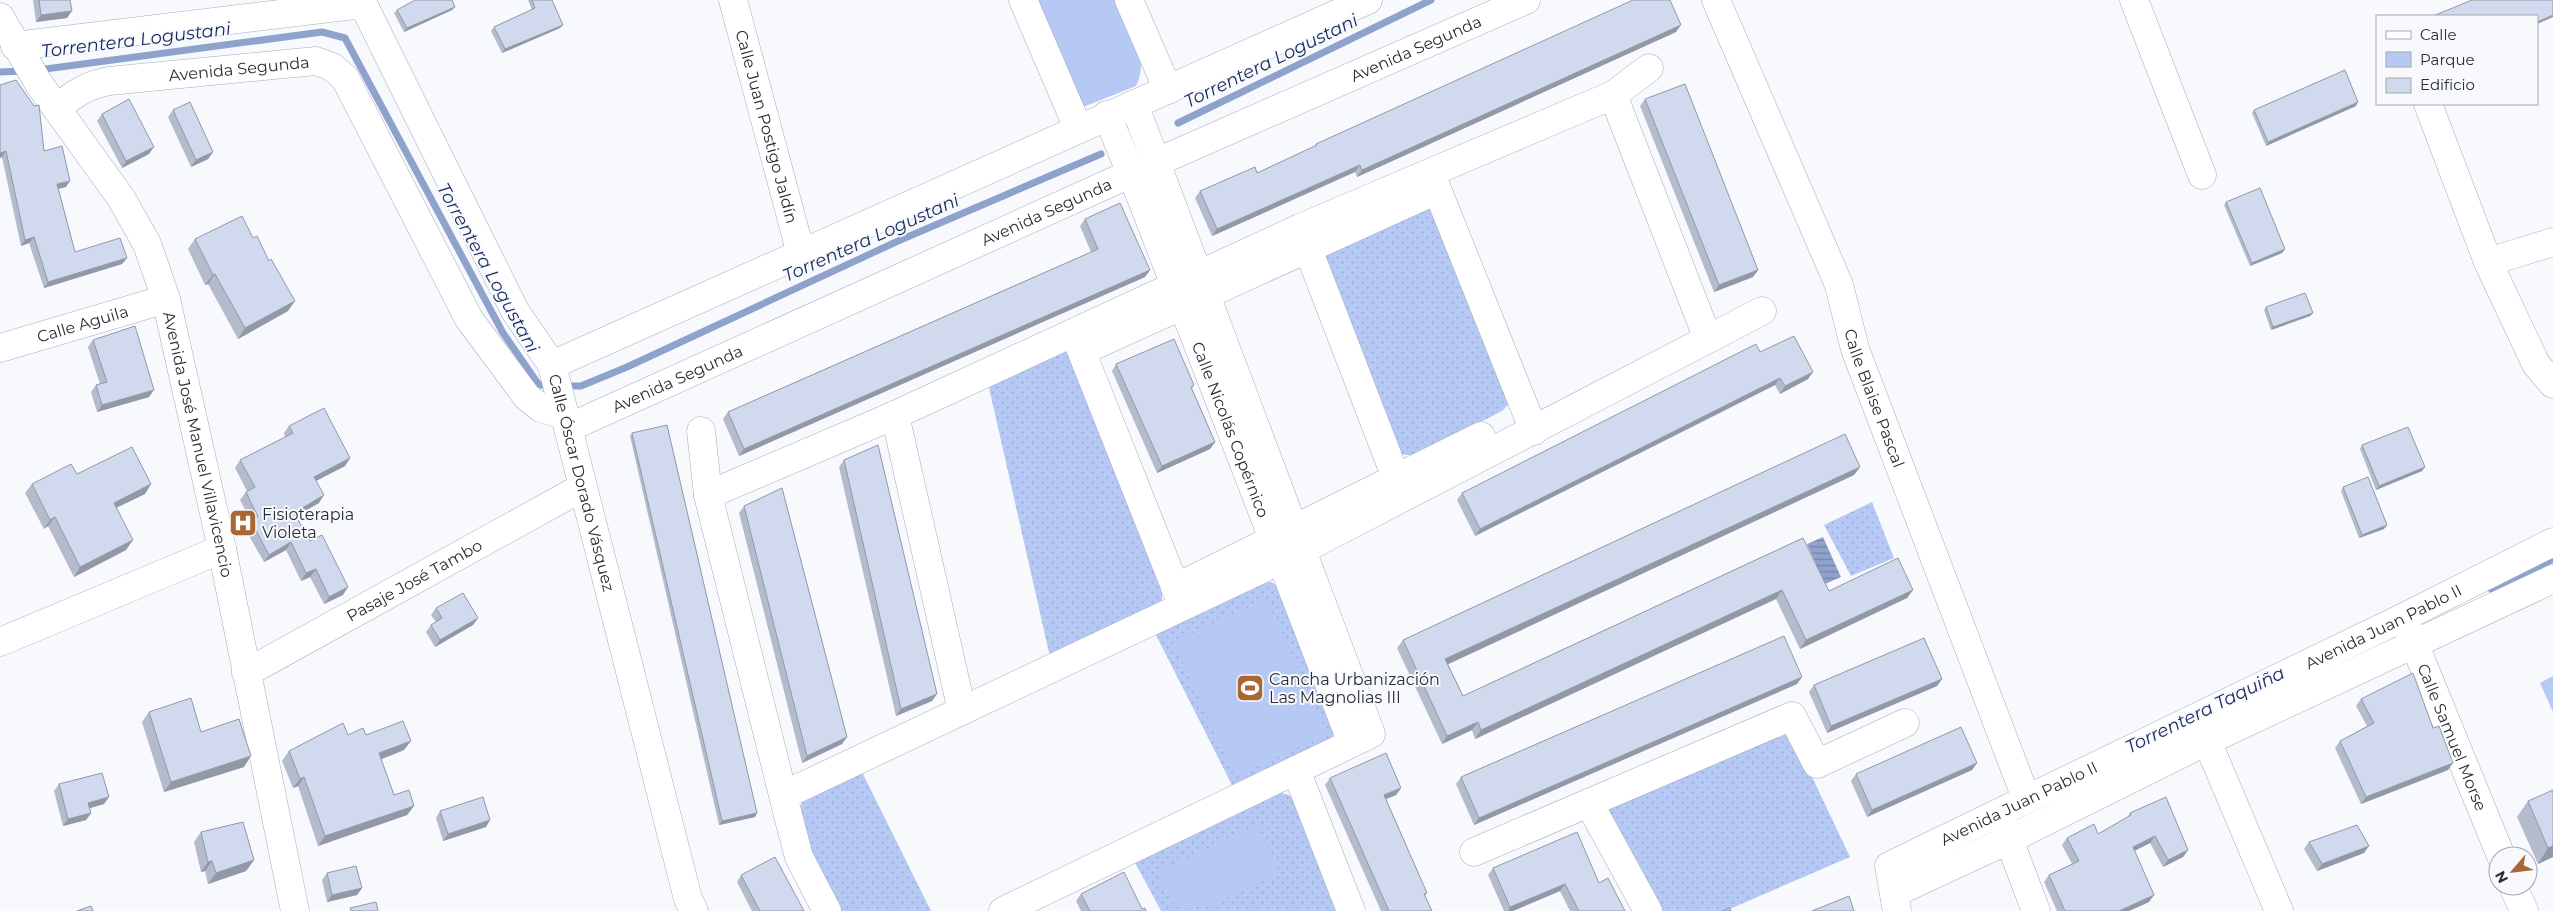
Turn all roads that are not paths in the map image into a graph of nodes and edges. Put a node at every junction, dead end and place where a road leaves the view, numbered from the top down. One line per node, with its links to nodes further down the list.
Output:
1 (733, 0): 25 (street, Calle Juan Postigo Jaldín)
2 (1023, 0): 18 (street)
3 (1129, 0): 12 (street)
4 (1368, 0): 12 (street)
5 (1526, 0): 19 (street, Avenida Segunda)
6 (1716, 0): 55 (street, Calle Blaise Pascal)
7 (2134, 0): 21 (street)
8 (362, 2): 10 (street); 34 (street, Calle Óscar Dorado Vásquez)
9 (0, 17): 10 (street, Avenida José Manuel Villavicencio)
10 (26, 64): 16 (street, Avenida José Manuel Villavicencio)
11 (1649, 68): 13 (street)
12 (1168, 90): 14 (street)
13 (1613, 95): 22 (street); 30 (street)
14 (1134, 104): 17 (street); 19 (street, Calle Nicolás Copérnico)
15 (2428, 105): 26 (street)
16 (57, 108): 28 (street, Avenida José Manuel Villavicencio); 34 (street, Avenida Segunda)
17 (1107, 116): 18 (street); 20 (street, Calle Nicolás Copérnico)
18 (1078, 128): 25 (street)
19 (1157, 163): 20 (street, Avenida Segunda); 27 (street, Calle Nicolás Copérnico)
20 (1132, 173): 27 (street, Calle Nicolás Copérnico); 34 (street, Avenida Segunda)
21 (2202, 175)
22 (1434, 181): 23 (street); 36 (street)
23 (1304, 238): 27 (street); 39 (street)
24 (2553, 242): 26 (street)
25 (801, 254): 34 (street)
26 (2488, 262): 33 (street)
27 (1191, 289): 31 (street); 42 (street, Calle Nicolás Copérnico)
28 (166, 299): 32 (street, Calle Aguila); 43 (street, Avenida José Manuel Villavicencio)
29 (1762, 311): 30 (street)
30 (1708, 340): 36 (street)
31 (1078, 341): 35 (street); 45 (street)
32 (0, 348)
33 (2553, 384)
34 (560, 397): 38 (street, Calle Óscar Dorado Vásquez)
35 (895, 415): 40 (street); 50 (street)
36 (1530, 422): 39 (street)
37 (701, 431): 40 (street)
38 (583, 486): 49 (street, Pasaje José Tambo); 65 (street, Calle Óscar Dorado Vásquez)
39 (1400, 488): 42 (street)
40 (708, 495): 54 (street)
41 (2553, 542): 46 (street, Avenida Juan Pablo II)
42 (1288, 545): 45 (street); 53 (street, Calle Nicolás Copérnico)
43 (222, 549): 47 (street); 49 (street, Avenida José Manuel Villavicencio)
44 (2553, 579): 48 (street, Avenida Juan Pablo II)
45 (1179, 598): 50 (street)
46 (2402, 618): 48 (street, Calle Samuel Morse); 55 (street, Avenida Juan Pablo II)
47 (0, 642)
48 (2415, 643): 52 (street, Avenida Juan Pablo II); 59 (street, Calle Samuel Morse)
49 (246, 673): 64 (street, Avenida José Manuel Villavicencio)
50 (962, 711): 54 (street)
51 (1905, 723): 56 (street)
52 (2207, 741): 58 (street, Avenida Juan Pablo II); 71 (street)
53 (1296, 770): 62 (street); 68 (street)
54 (784, 795): 66 (street)
55 (2026, 798): 57 (street, Avenida Juan Pablo II)
56 (1589, 804): 60 (street); 69 (street)
57 (2000, 811): 58 (street); 63 (street, Avenida Juan Pablo II)
58 (2008, 840): 63 (street, Avenida Juan Pablo II); 70 (street)
59 (2497, 846)
60 (1474, 852)
61 (2517, 896): 72 (street)
62 (1044, 902): 67 (street)
63 (1896, 902)
64 (294, 911)
65 (694, 911)
66 (828, 911)
67 (1003, 911)
68 (1351, 911)
69 (1648, 911)
70 (2036, 911)
71 (2279, 911)
72 (2524, 911)

